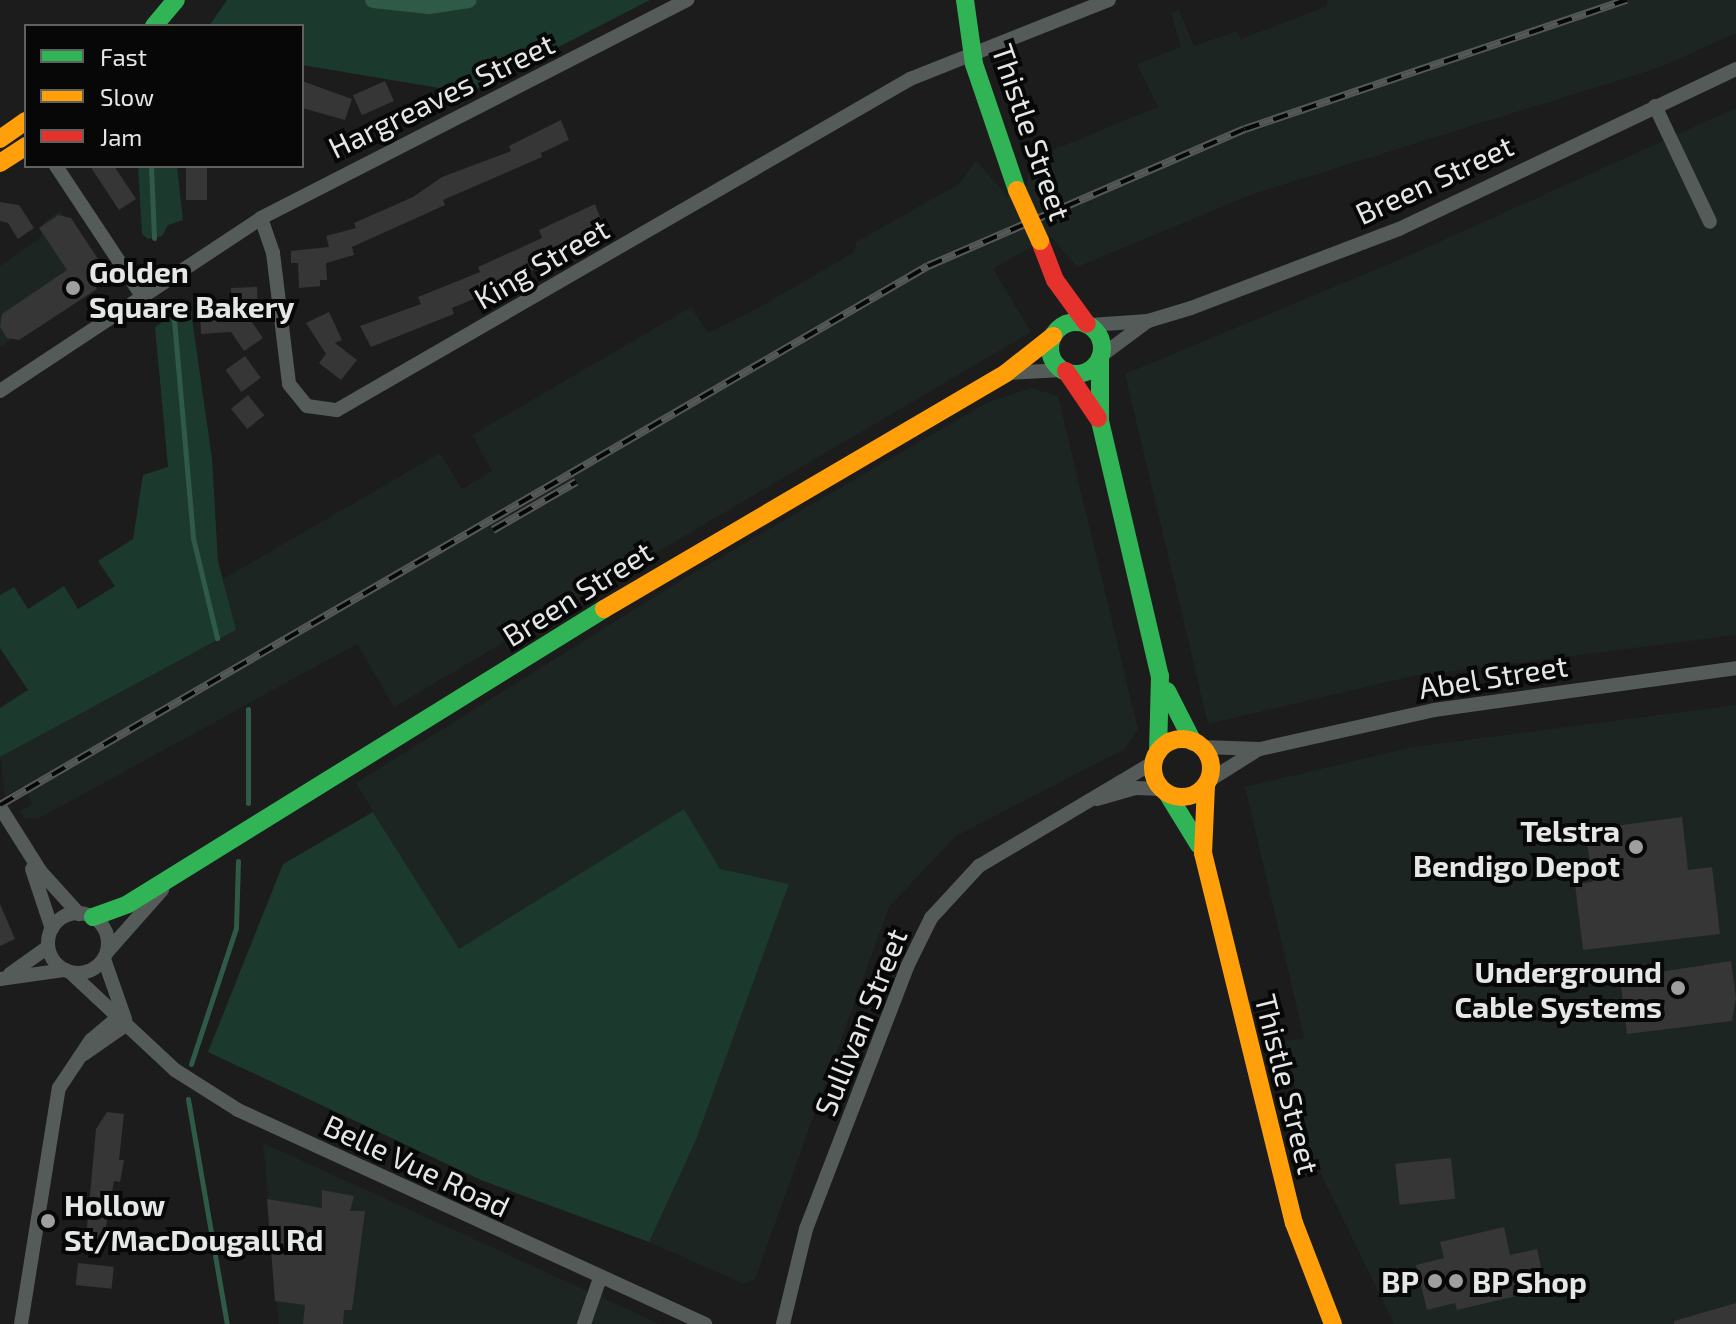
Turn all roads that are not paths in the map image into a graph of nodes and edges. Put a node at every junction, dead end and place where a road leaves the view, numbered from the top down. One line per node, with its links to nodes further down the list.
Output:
1 (187, 0): 5 (main road); 6 (main road)
2 (687, 0): 15 (street, Hargreaves Street)
3 (965, 0): 7 (main road, Thistle Street)
4 (1109, 0): 7 (street, King Street)
5 (157, 24)
6 (173, 24)
7 (972, 51): 15 (street, King Street); 17 (main road, Thistle Street, bridge)
8 (1736, 69): 9 (street, Breen Street)
9 (1655, 106): 16 (street); 19 (street, Breen Street)
10 (24, 122): 11 (main road)
11 (0, 139)
12 (24, 147): 13 (main road)
13 (0, 163)
14 (57, 168): 18 (street)
15 (261, 218): 18 (street, Hargreaves Street)
16 (1710, 222)
17 (1055, 280): 20 (main road, Thistle Street); 21 (main road, Thistle Street)
18 (142, 296): 25 (street, Hargreaves Street)
19 (1148, 321): 20 (street, Breen Street); 22 (street, Breen Street)
20 (1088, 325): 21 (main road); 22 (main road)
21 (1054, 335): 23 (main road); 24 (main road, Breen Street)
22 (1101, 357): 23 (main road); 26 (main road)
23 (1064, 370): 24 (street, Breen Street); 26 (main road)
24 (1006, 373): 38 (main road, Breen Street)
25 (0, 391)
26 (1100, 421): 28 (main road)
27 (1736, 668): 30 (street, Abel Street)
28 (1160, 676): 29 (main road); 31 (main road)
29 (1197, 744): 30 (street, Abel Street); 31 (main road); 32 (main road)
30 (1260, 749): 32 (street, Abel Street)
31 (1156, 757): 33 (main road); 34 (street, Sullivan Street)
32 (1207, 783): 33 (main road); 37 (main road, Thistle Street)
33 (1165, 791): 34 (street, Sullivan Street); 37 (main road, Thistle Street)
34 (1078, 805): 50 (street, Sullivan Street)
35 (0, 807): 36 (street)
36 (25, 850): 39 (street); 40 (street)
37 (1203, 853): 51 (main road, Thistle Street)
38 (182, 870): 39 (main road, Breen Street); 42 (street, Breen Street)
39 (86, 916): 40 (street); 42 (street)
40 (52, 929): 41 (street)
41 (48, 947): 43 (street); 44 (street)
42 (105, 956): 43 (street); 45 (street, Belle Vue Road)
43 (68, 972): 44 (street); 45 (street, Belle Vue Road)
44 (1, 979)
45 (122, 1018): 46 (street, Belle Vue Road); 47 (street)
46 (600, 1278): 48 (street); 49 (street, Belle Vue Road)
47 (21, 1324)
48 (584, 1324)
49 (705, 1324)
50 (783, 1324)
51 (1333, 1324)

